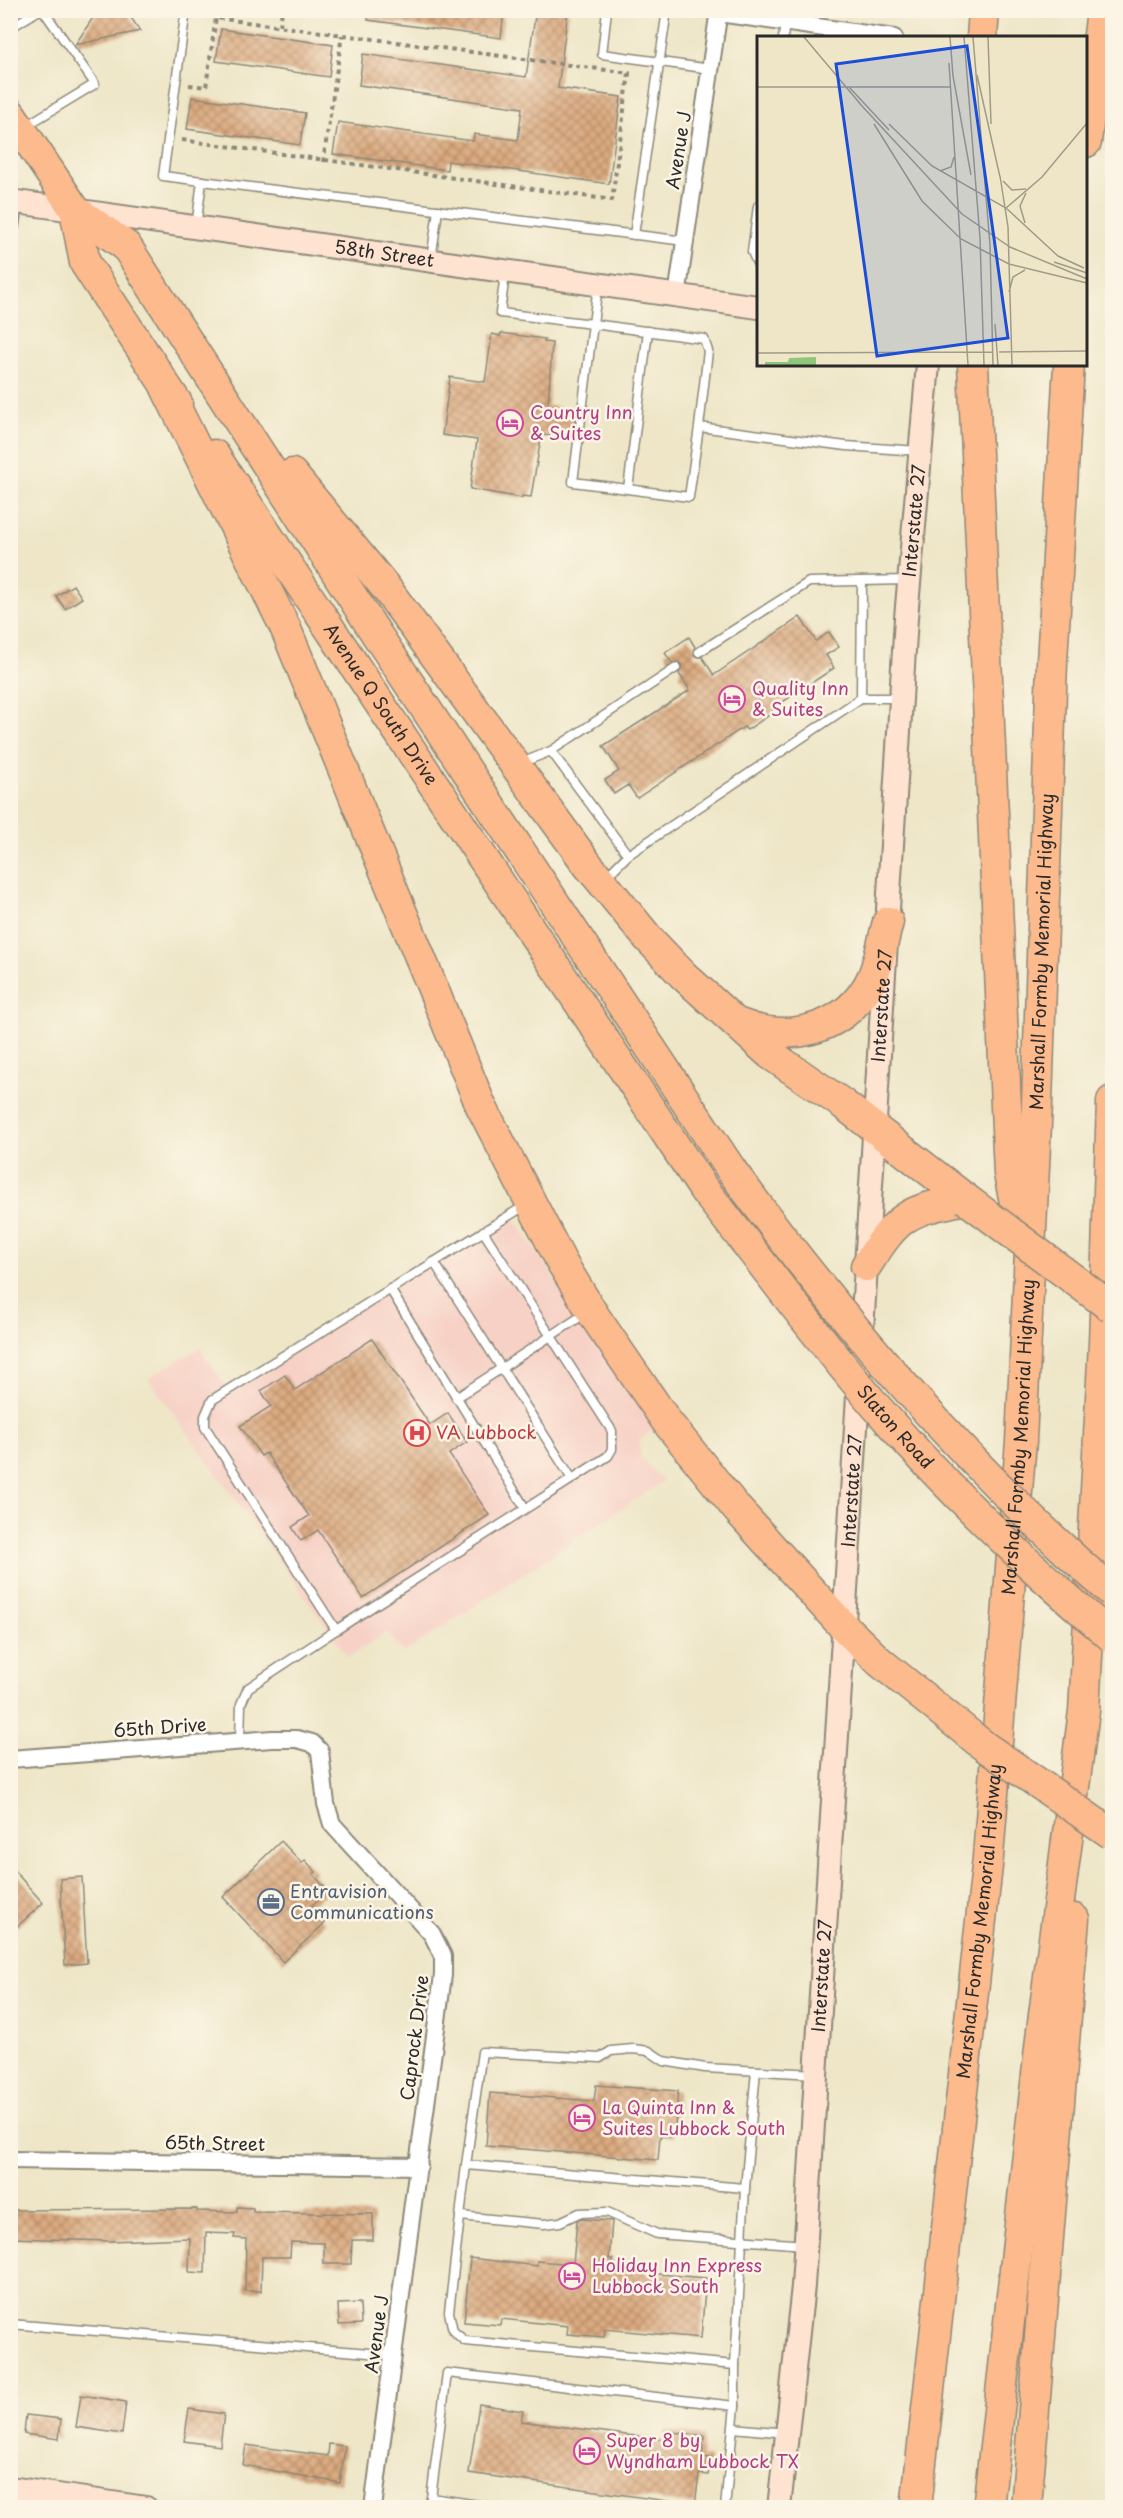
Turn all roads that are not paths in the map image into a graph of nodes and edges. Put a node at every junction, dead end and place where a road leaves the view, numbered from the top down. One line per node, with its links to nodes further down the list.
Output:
1 (41, 10): 9 (lane); 16 (lane)
2 (186, 10): 18 (lane)
3 (608, 10): 14 (lane)
4 (667, 10): 14 (lane)
5 (973, 10): 12 (main road)
6 (984, 10): 13 (highway)
7 (1102, 10): 17 (highway)
8 (719, 12): 10 (street); 15 (street, Avenue J)
9 (10, 28)
10 (784, 30): 11 (street)
11 (877, 36)
12 (969, 36)
13 (982, 36)
14 (660, 62): 15 (lane); 25 (lane)
15 (711, 69): 26 (street, Avenue J)
16 (16, 121): 20 (highway, Avenue Q South Drive)
17 (1087, 134)
18 (202, 181): 21 (lane); 24 (lane)
19 (12, 201): 20 (main road, 58th Street); 23 (street)
20 (75, 210): 24 (main road, 58th Street); 32 (highway, Avenue Q South Drive); 39 (highway, Avenue Q South Drive)
21 (438, 210): 25 (lane); 27 (lane)
22 (757, 219): 28 (lane)
23 (10, 227)
24 (196, 227): 27 (main road, 58th Street)
25 (634, 235): 26 (lane)
26 (685, 241): 31 (street, Avenue J)
27 (431, 261): 29 (main road, 58th Street)
28 (757, 261)
29 (506, 271): 30 (main road, 58th Street); 34 (lane)
30 (598, 284): 31 (main road, 58th Street); 34 (lane)
31 (676, 296): 33 (main road, 58th Street)
32 (165, 303): 50 (highway); 57 (highway, Avenue Q South Drive)
33 (757, 307)
34 (593, 324): 35 (lane); 42 (lane)
35 (648, 331): 40 (lane); 42 (lane)
36 (928, 366): 41 (main road, Interstate 27)
37 (974, 366): 64 (highway)
38 (1069, 366): 64 (highway, Marshall Formby Memorial Highway)
39 (166, 388): 58 (highway, Avenue Q South Drive); 60 (highway)
40 (699, 427): 41 (lane); 42 (lane)
41 (920, 451): 43 (main road, Interstate 27)
42 (628, 489)
43 (909, 580): 44 (lane); 48 (main road, Interstate 27)
44 (862, 581): 45 (lane); 47 (lane)
45 (699, 652)
46 (676, 668): 49 (lane)
47 (861, 698): 48 (lane); 51 (lane)
48 (901, 698): 53 (main road, Interstate 27)
49 (551, 751): 50 (lane); 51 (lane)
50 (515, 765): 52 (highway)
51 (628, 855): 52 (lane)
52 (601, 881): 54 (highway)
53 (888, 922): 54 (highway); 56 (main road, Interstate 27)
54 (732, 1020): 56 (highway)
55 (1113, 1101): 77 (highway)
56 (874, 1127): 59 (highway); 63 (main road, Interstate 27)
57 (732, 1171): 73 (highway, Slaton Road, bridge)
58 (705, 1191): 76 (highway, Slaton Road, bridge)
59 (966, 1198): 63 (highway); 66 (highway, bridge)
60 (529, 1203): 61 (lane); 67 (highway)
61 (483, 1231): 62 (lane); 68 (lane)
62 (434, 1262): 65 (lane); 69 (lane)
63 (866, 1266): 74 (main road, Interstate 27)
64 (1029, 1266): 104 (highway, Marshall Formby Memorial Highway)
65 (390, 1289): 70 (lane); 75 (lane)
66 (1113, 1308)
67 (590, 1310): 68 (lane); 74 (highway)
68 (551, 1336): 69 (lane); 71 (lane)
69 (501, 1370): 70 (lane); 71 (lane)
70 (456, 1398): 72 (lane)
71 (572, 1479): 72 (lane)
72 (525, 1508): 75 (lane)
73 (1113, 1592)
74 (843, 1626): 81 (highway, bridge); 83 (main road, Interstate 27)
75 (336, 1630): 78 (lane)
76 (1113, 1637)
77 (1084, 1711): 105 (highway); 106 (highway)
78 (240, 1742): 79 (street, 65th Drive); 80 (street, 65th Drive)
79 (312, 1743): 86 (street, Caprock Drive)
80 (10, 1759)
81 (1113, 1834)
82 (756, 2071): 83 (lane); 85 (lane); 87 (lane)
83 (816, 2074): 90 (main road, Interstate 27)
84 (10, 2160): 86 (street, 65th Street)
85 (466, 2165): 87 (lane); 88 (lane)
86 (419, 2166): 92 (street, Avenue J)
87 (745, 2188): 89 (lane)
88 (460, 2216): 89 (lane); 93 (lane)
89 (742, 2242): 90 (lane); 93 (lane)
90 (806, 2245): 96 (main road, Interstate 27)
91 (10, 2324): 92 (lane)
92 (394, 2355): 100 (street, Avenue J)
93 (735, 2365): 94 (lane)
94 (735, 2406): 95 (lane); 98 (lane)
95 (733, 2428): 96 (lane); 102 (lane)
96 (788, 2433): 103 (main road, Interstate 27)
97 (10, 2488): 99 (main road)
98 (430, 2503): 101 (lane)
99 (146, 2508)
100 (373, 2508)
101 (499, 2508)
102 (725, 2508)
103 (779, 2508)
104 (916, 2508)
105 (988, 2508)
106 (1026, 2508)

